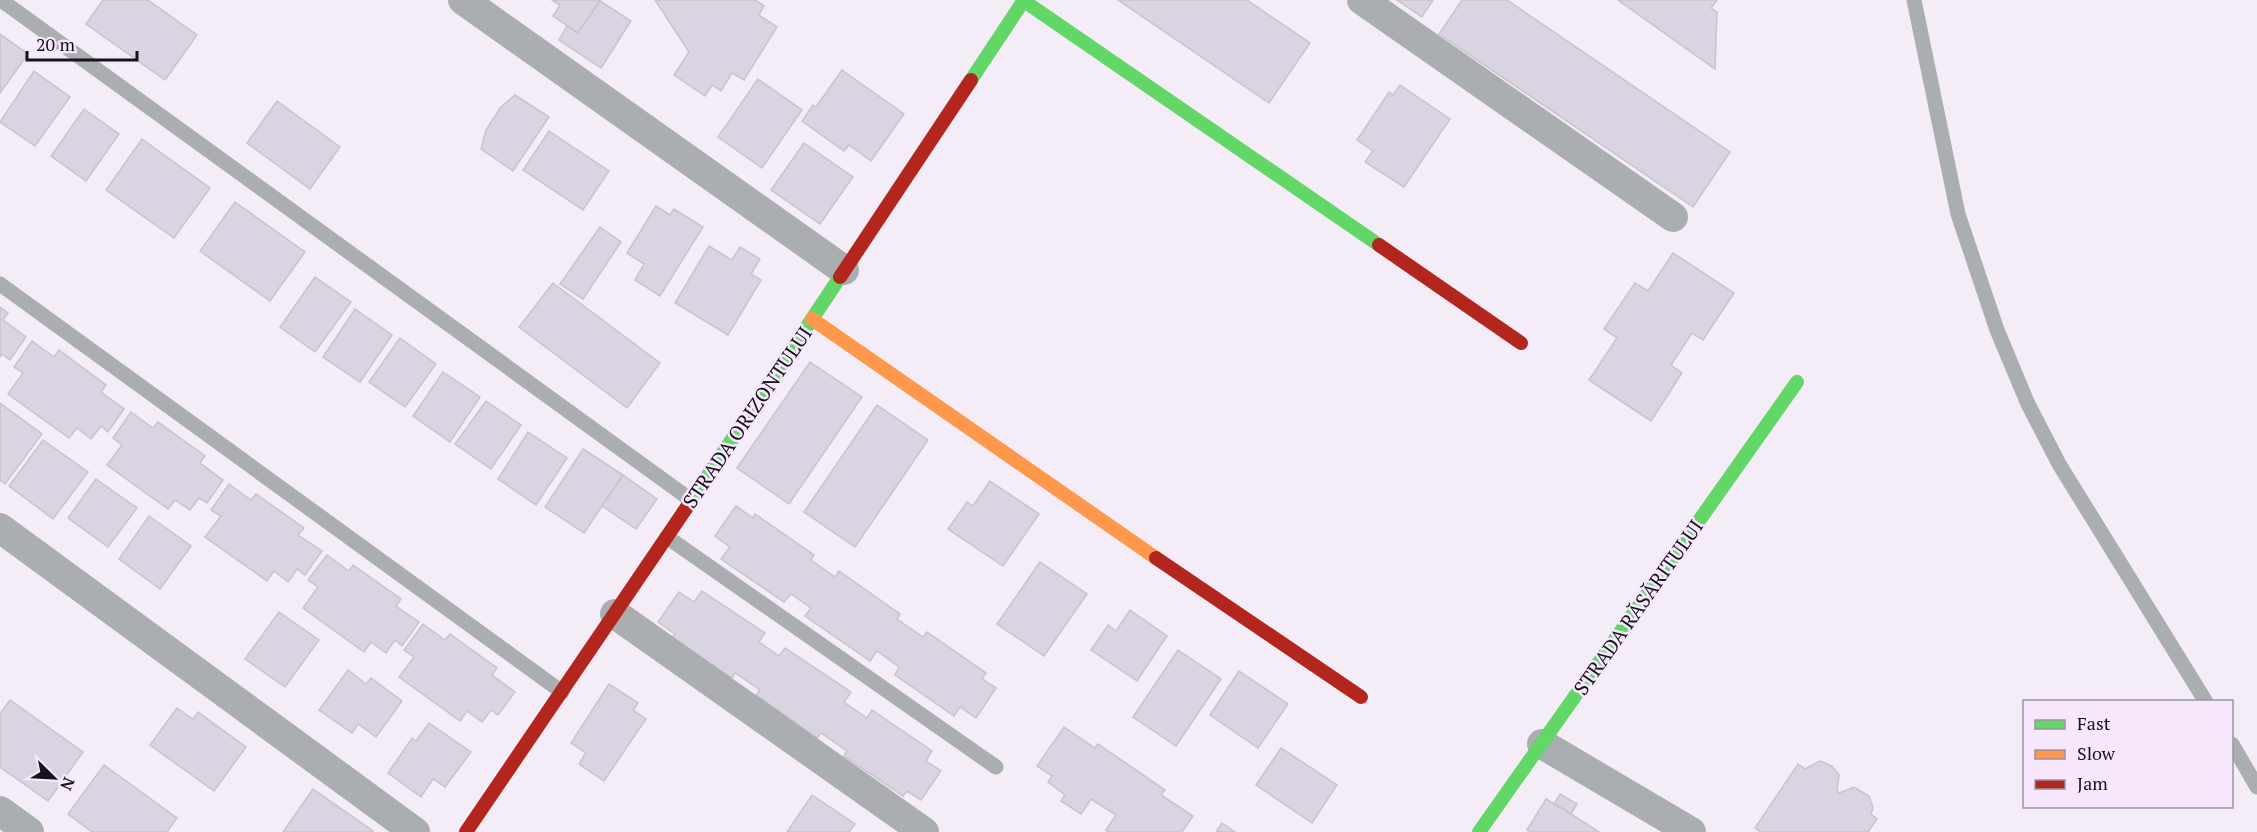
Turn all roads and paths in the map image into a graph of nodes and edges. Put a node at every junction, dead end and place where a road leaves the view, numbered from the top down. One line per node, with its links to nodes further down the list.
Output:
1 (1, 0): 12 (lane)
2 (463, 0): 7 (street)
3 (1024, 0): 7 (street, STRADA ORIZONTULUI); 10 (street)
4 (1362, 0): 6 (street)
5 (1914, 0): 18 (lane)
6 (1673, 217)
7 (844, 270): 9 (street, STRADA ORIZONTULUI)
8 (0, 284): 16 (lane)
9 (812, 319): 12 (street, STRADA ORIZONTULUI); 17 (street)
10 (1521, 343)
11 (1797, 382): 19 (street, STRADA RĂSĂRITULUI)
12 (691, 500): 14 (street, STRADA ORIZONTULUI)
13 (0, 528): 25 (street)
14 (667, 537): 15 (street, STRADA ORIZONTULUI); 21 (lane)
15 (615, 614): 16 (street, STRADA ORIZONTULUI); 27 (street)
16 (562, 692): 26 (street, STRADA ORIZONTULUI)
17 (1361, 697)
18 (2205, 700)
19 (1542, 744): 28 (street, STRADA RĂSĂRITULUI); 29 (street)
20 (2233, 746): 22 (lane)
21 (996, 767)
22 (2257, 787)
23 (0, 811): 24 (street)
24 (29, 832)
25 (415, 832)
26 (466, 832)
27 (924, 832)
28 (1479, 832)
29 (1691, 832)

